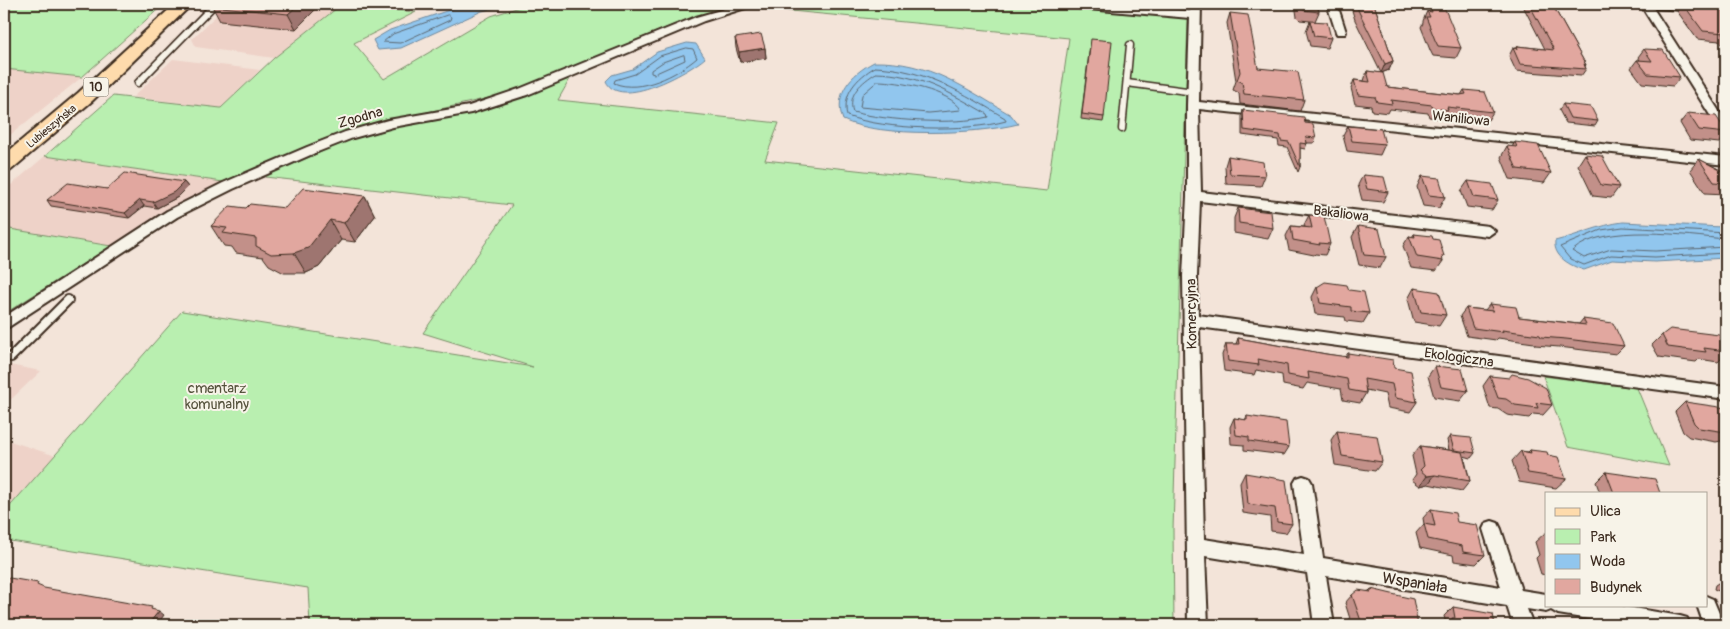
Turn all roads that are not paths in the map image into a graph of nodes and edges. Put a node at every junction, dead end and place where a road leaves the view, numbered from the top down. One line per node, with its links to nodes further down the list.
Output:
1 (184, 4): 17 (main road, Lubieszyńska / 10)
2 (215, 4): 11 (lane)
3 (753, 4): 22 (street, Zgodna)
4 (1066, 4): 8 (street)
5 (1332, 4): 9 (street)
6 (1642, 4): 7 (street); 15 (street)
7 (1700, 8)
8 (1197, 9): 13 (street, Komercyjna)
9 (1341, 32)
10 (1130, 44): 12 (lane)
11 (138, 83)
12 (1127, 83): 13 (lane); 14 (lane)
13 (1194, 99): 16 (street, Waniliowa); 18 (street, Komercyjna)
14 (1122, 129)
15 (1726, 131)
16 (1726, 161)
17 (4, 165)
18 (1194, 196): 19 (street, Bakaliowa); 21 (street, Komercyjna)
19 (1488, 231)
20 (68, 300): 23 (lane)
21 (1192, 320): 24 (street, Ekologiczna); 27 (street, Komercyjna)
22 (4, 324)
23 (11, 357)
24 (1726, 392)
25 (1303, 483): 28 (street)
26 (1492, 529): 29 (street)
27 (1195, 546): 28 (street, Wspaniała); 33 (street, Komercyjna)
28 (1316, 566): 29 (street, Wspaniała); 34 (street)
29 (1514, 598): 30 (street, Wspaniała); 35 (street)
30 (1545, 603)
31 (1564, 606): 36 (street)
32 (1706, 606): 37 (street)
33 (1198, 625)
34 (1324, 625)
35 (1523, 625)
36 (1680, 625)
37 (1714, 625)

